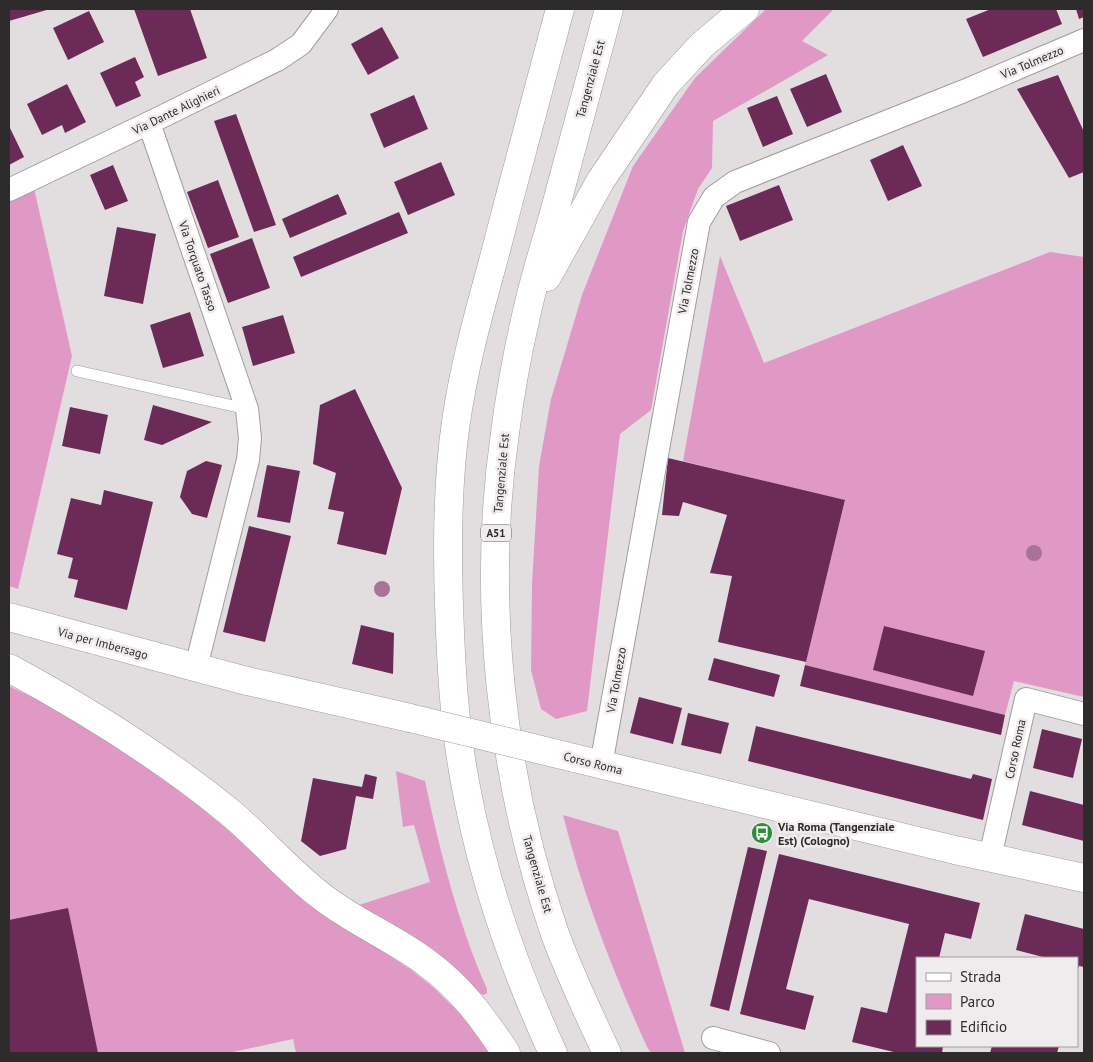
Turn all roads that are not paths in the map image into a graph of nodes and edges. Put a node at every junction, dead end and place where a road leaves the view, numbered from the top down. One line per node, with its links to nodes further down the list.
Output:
1 (327, 9): 6 (street, Via Dante Alighieri)
2 (560, 9): 20 (main road)
3 (609, 9): 8 (main road, Tangenziale Est / A51)
4 (745, 9): 8 (main road)
5 (1084, 40): 15 (street, Via Tolmezzo)
6 (149, 123): 7 (street, Via Dante Alighieri); 10 (street, Via Torquato Tasso)
7 (9, 190)
8 (526, 316): 21 (main road, Tangenziale Est / A51)
9 (77, 371): 10 (lane)
10 (246, 409): 12 (street, Via Torquato Tasso)
11 (9, 618): 12 (main road, Via per Imbersago)
12 (196, 667): 15 (main road, Corso Roma, bridge)
13 (9, 668): 19 (main road)
14 (1084, 714): 16 (street, Corso Roma)
15 (601, 765): 16 (main road, Corso Roma)
16 (990, 857): 17 (main road, Corso Roma)
17 (1084, 878)
18 (713, 1038): 22 (street)
19 (506, 1053)
20 (553, 1053)
21 (607, 1053)
22 (769, 1053)

